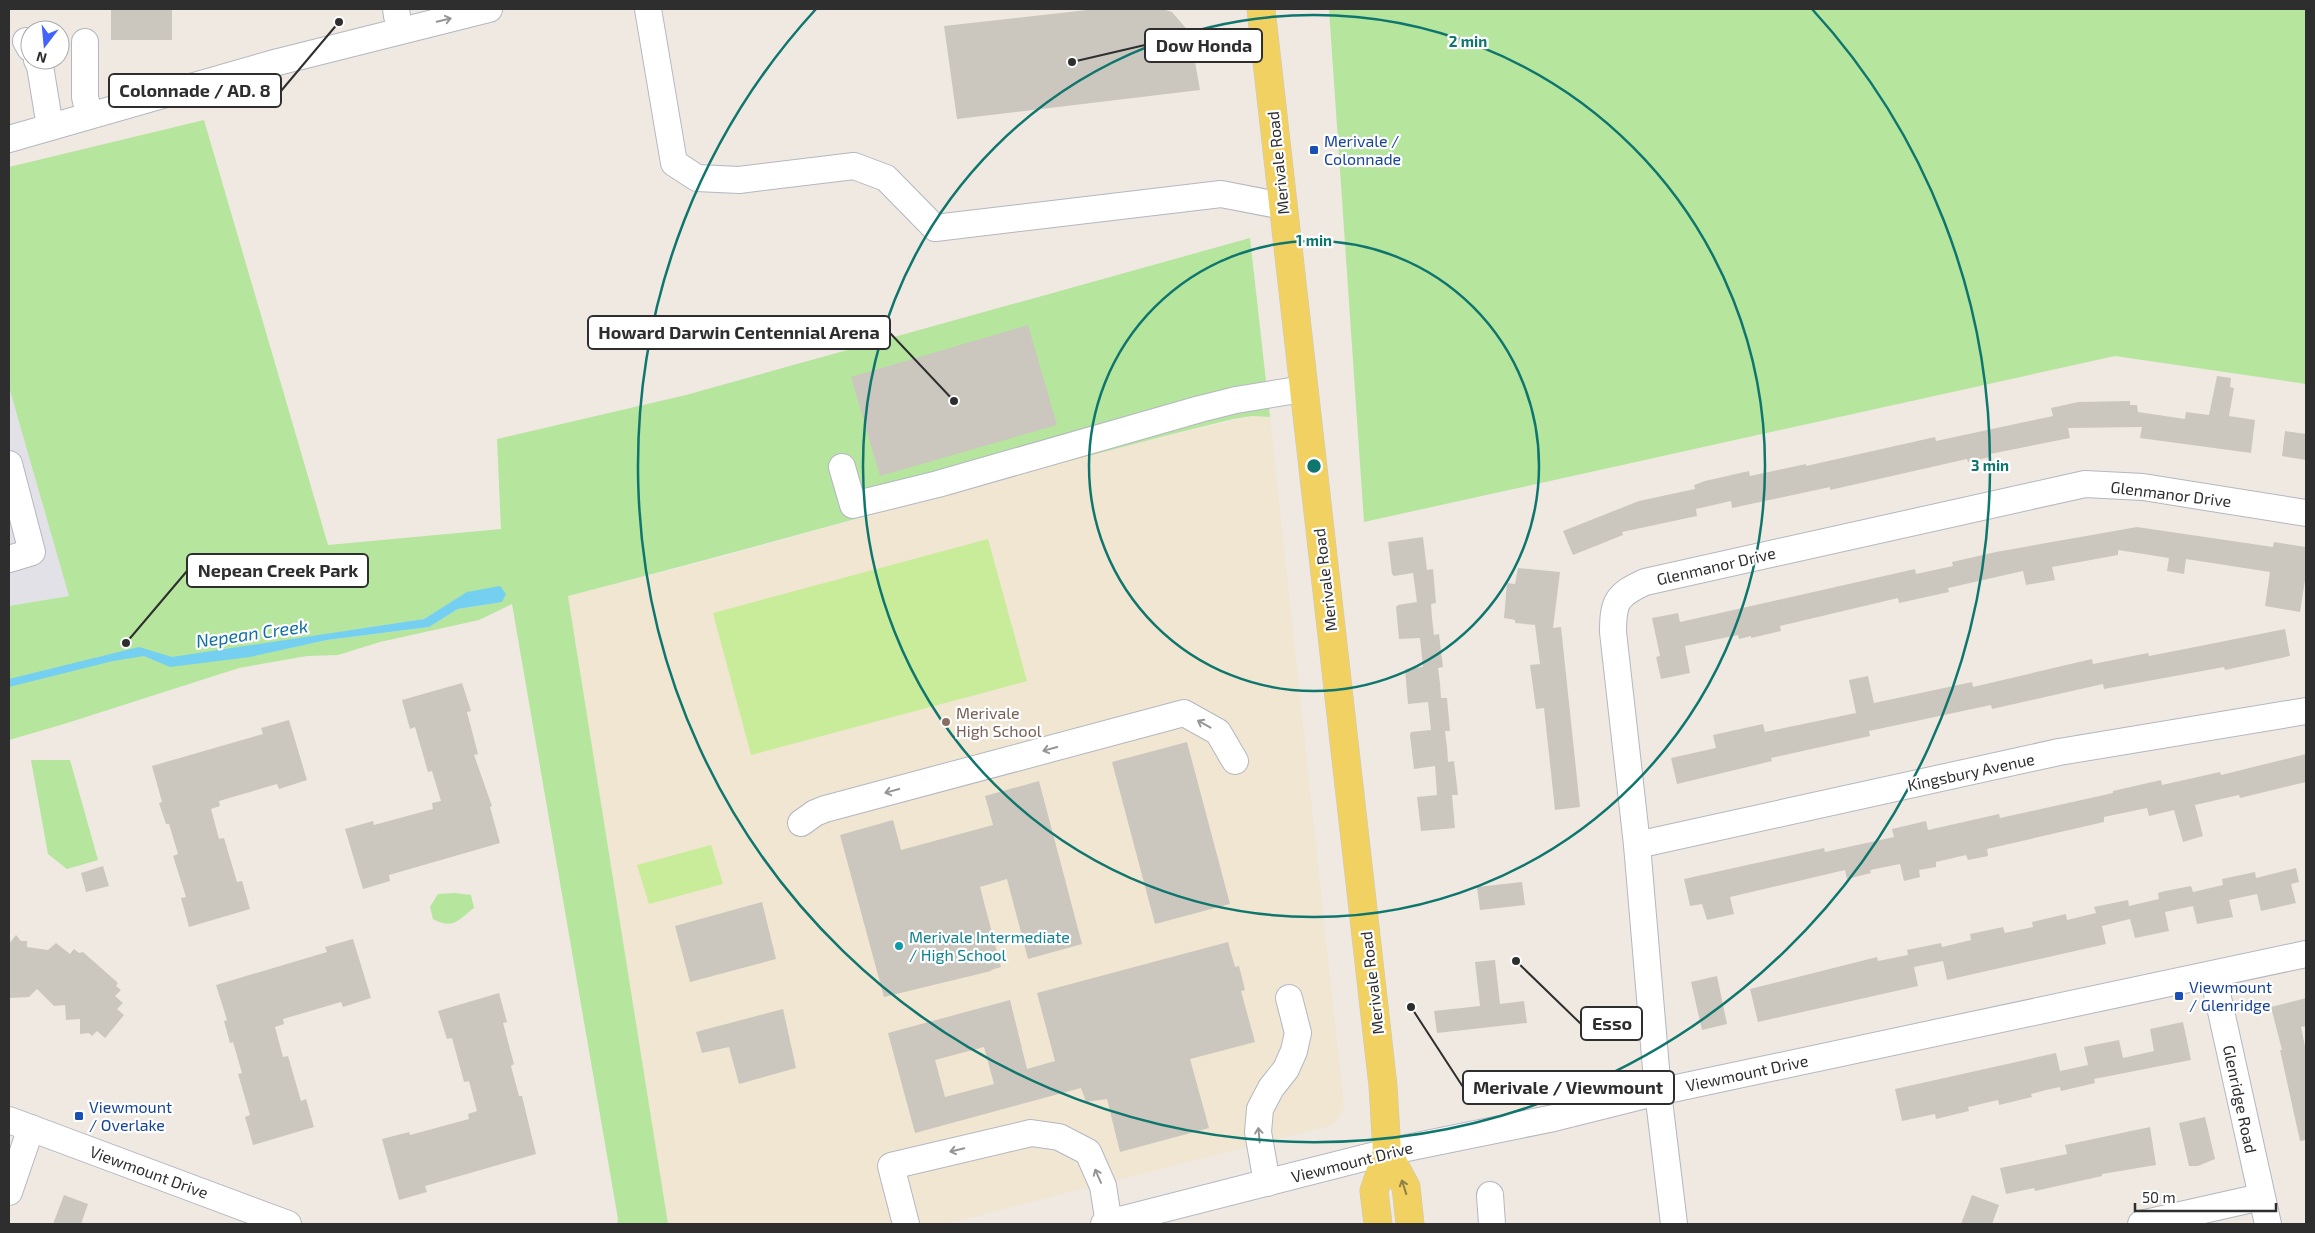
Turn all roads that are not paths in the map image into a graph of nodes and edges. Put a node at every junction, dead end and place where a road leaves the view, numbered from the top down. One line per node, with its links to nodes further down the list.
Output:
1 (489, 9): 6 (street, one-way to 1)
2 (648, 9): 11 (street)
3 (1261, 9): 11 (main road, Merivale Road)
4 (404, 11): 6 (street)
5 (85, 42): 8 (street)
6 (278, 62): 8 (street)
7 (41, 70): 9 (street)
8 (89, 114): 9 (street)
9 (50, 127): 10 (street)
10 (9, 139)
11 (1283, 206): 12 (main road, Merivale Road)
12 (1303, 389): 14 (street); 26 (main road, Merivale Road)
13 (9, 464): 16 (street)
14 (842, 467)
15 (2306, 513): 20 (street, Glenmanor Drive)
16 (9, 559)
17 (2306, 711): 20 (street, Kingsbury Avenue)
18 (1235, 760): 19 (street, one-way to 19)
19 (801, 823)
20 (1638, 845): 24 (street, Glenmanor Drive)
21 (2306, 954): 22 (street, Viewmount Drive)
22 (2213, 974): 24 (street, Viewmount Drive); 30 (street, Glenridge Road)
23 (1290, 998): 27 (street, one-way to 23)
24 (1658, 1092): 26 (street, Viewmount Drive); 37 (street, Glenmanor Drive)
25 (20, 1124): 28 (street); 31 (street, Viewmount Drive)
26 (1387, 1152): 27 (street, Viewmount Drive); 34 (main road, Merivale Road); 35 (main road, Merivale Road, one-way to 26)
27 (1267, 1183): 33 (street, Viewmount Drive)
28 (9, 1192)
29 (1490, 1195): 36 (street)
30 (2261, 1197): 38 (street); 39 (street, Glenridge Road)
31 (288, 1224)
32 (906, 1224): 33 (street, one-way to 32)
33 (1107, 1224)
34 (1378, 1224)
35 (1410, 1224)
36 (1492, 1224)
37 (1674, 1224)
38 (2141, 1224)
39 (2268, 1224)

